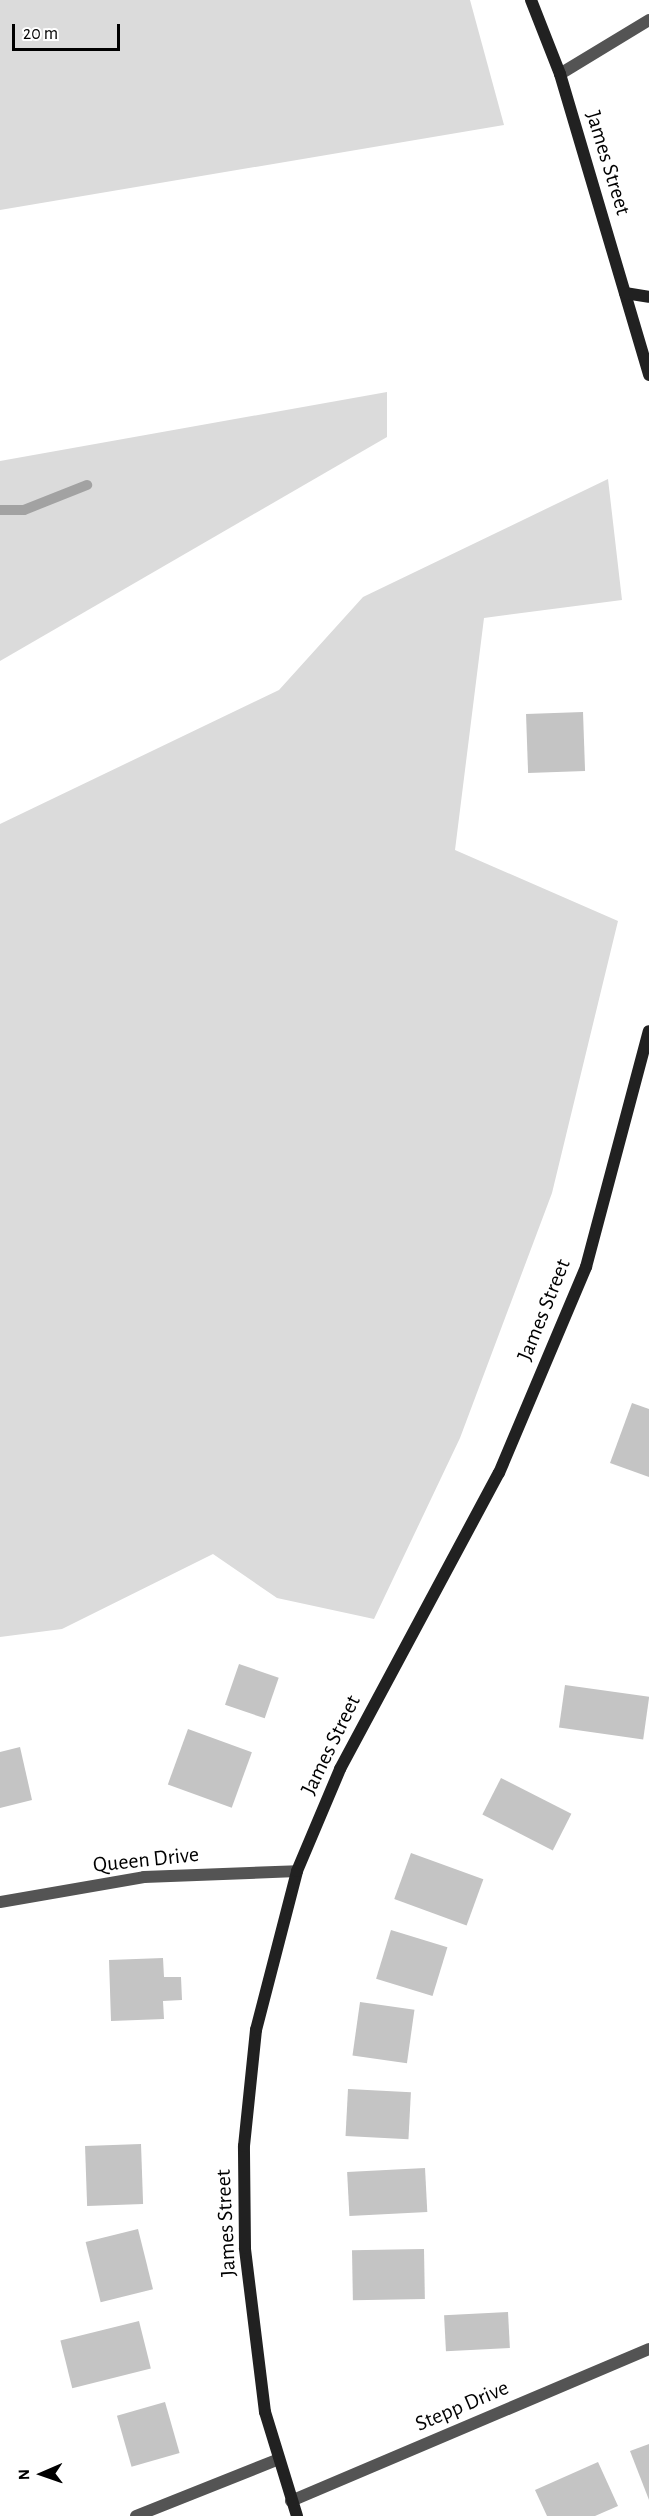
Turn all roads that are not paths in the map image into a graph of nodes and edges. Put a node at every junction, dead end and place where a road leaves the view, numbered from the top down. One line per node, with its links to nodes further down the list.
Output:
1 (531, 0): 3 (street, James Street)
2 (649, 20): 3 (street)
3 (560, 74): 4 (street, James Street)
4 (626, 293): 5 (street); 6 (street, James Street)
5 (649, 297)
6 (649, 375)
7 (649, 1031): 8 (street, James Street)
8 (297, 1871): 9 (street, Queen Drive); 11 (street, James Street)
9 (0, 1902)
10 (649, 2349): 12 (street, Stepp Drive)
11 (277, 2460): 12 (street, James Street); 13 (street)
12 (291, 2501): 14 (street, James Street)
13 (136, 2516)
14 (297, 2516)

